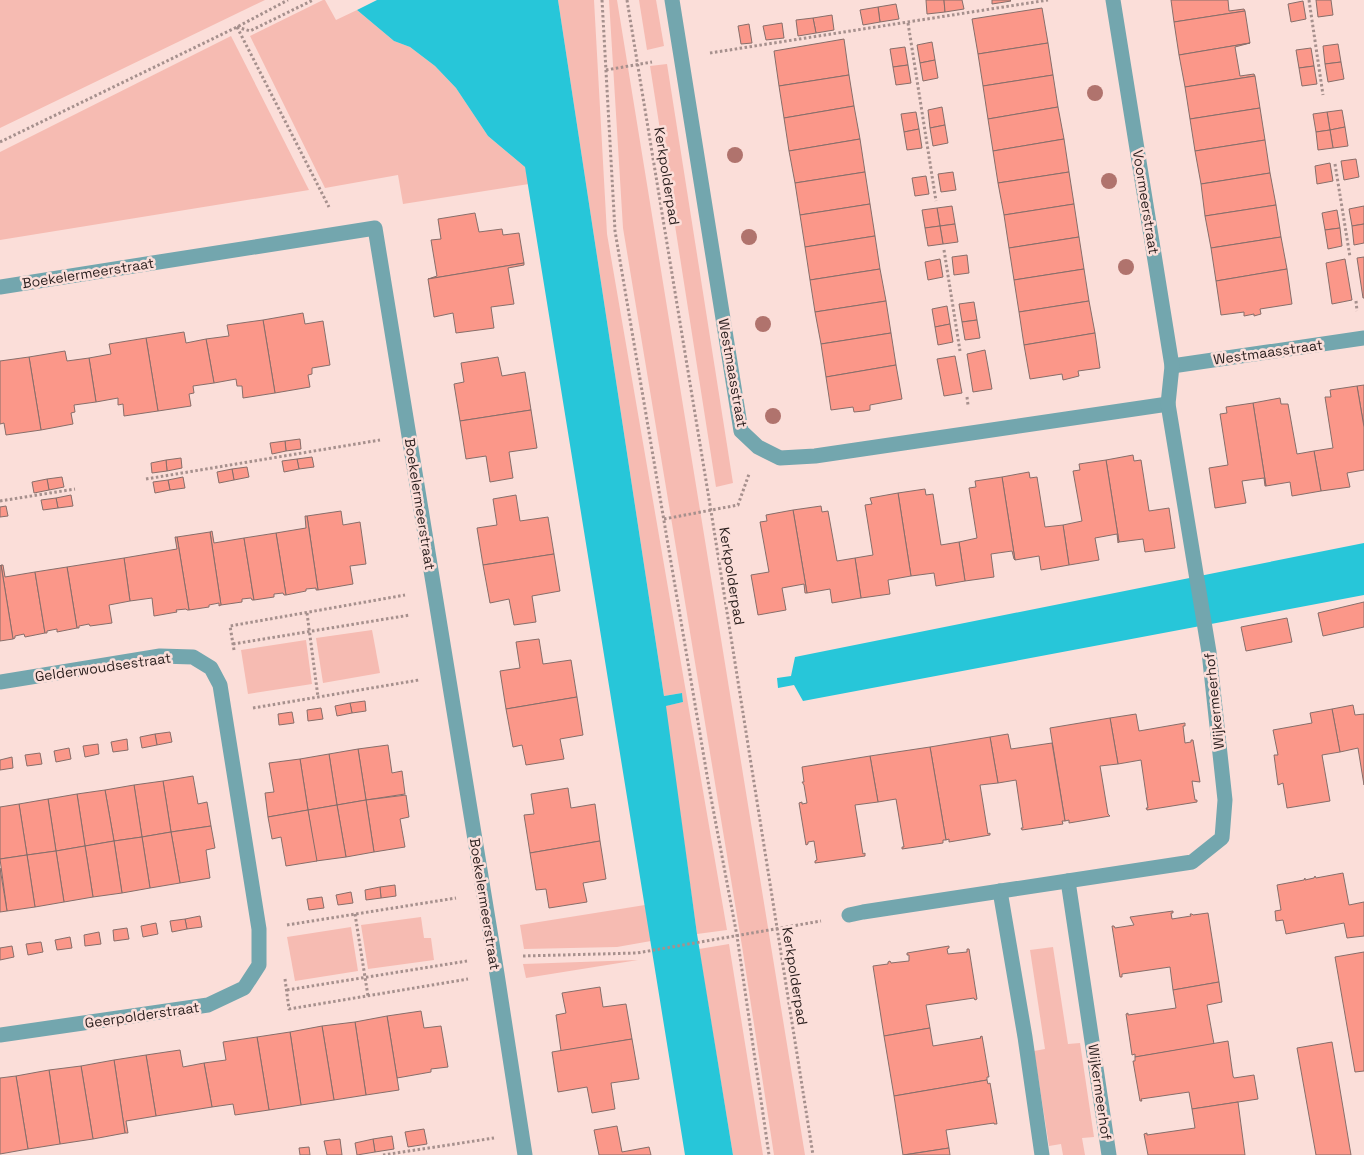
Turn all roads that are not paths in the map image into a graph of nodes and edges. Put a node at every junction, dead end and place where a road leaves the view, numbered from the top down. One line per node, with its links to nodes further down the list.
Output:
1 (672, 0): 6 (street, Westmaasstraat)
2 (1113, 0): 5 (street, Voormeerstraat)
3 (0, 287): 13 (street, Boekelermeerstraat)
4 (1364, 338): 5 (street, Westmaasstraat)
5 (1172, 366): 6 (street, Voormeerstraat)
6 (1168, 404): 9 (street, Wijkermeerhof)
7 (0, 682): 8 (street, Gelderwoudsestraat)
8 (240, 807): 12 (street, Geerpolderstraat)
9 (1068, 881): 10 (street, Wijkermeerhof); 15 (street, Wijkermeerhof)
10 (1000, 891): 11 (street, Wijkermeerhof); 14 (street)
11 (849, 916)
12 (0, 1035)
13 (525, 1155)
14 (1042, 1155)
15 (1109, 1155)

